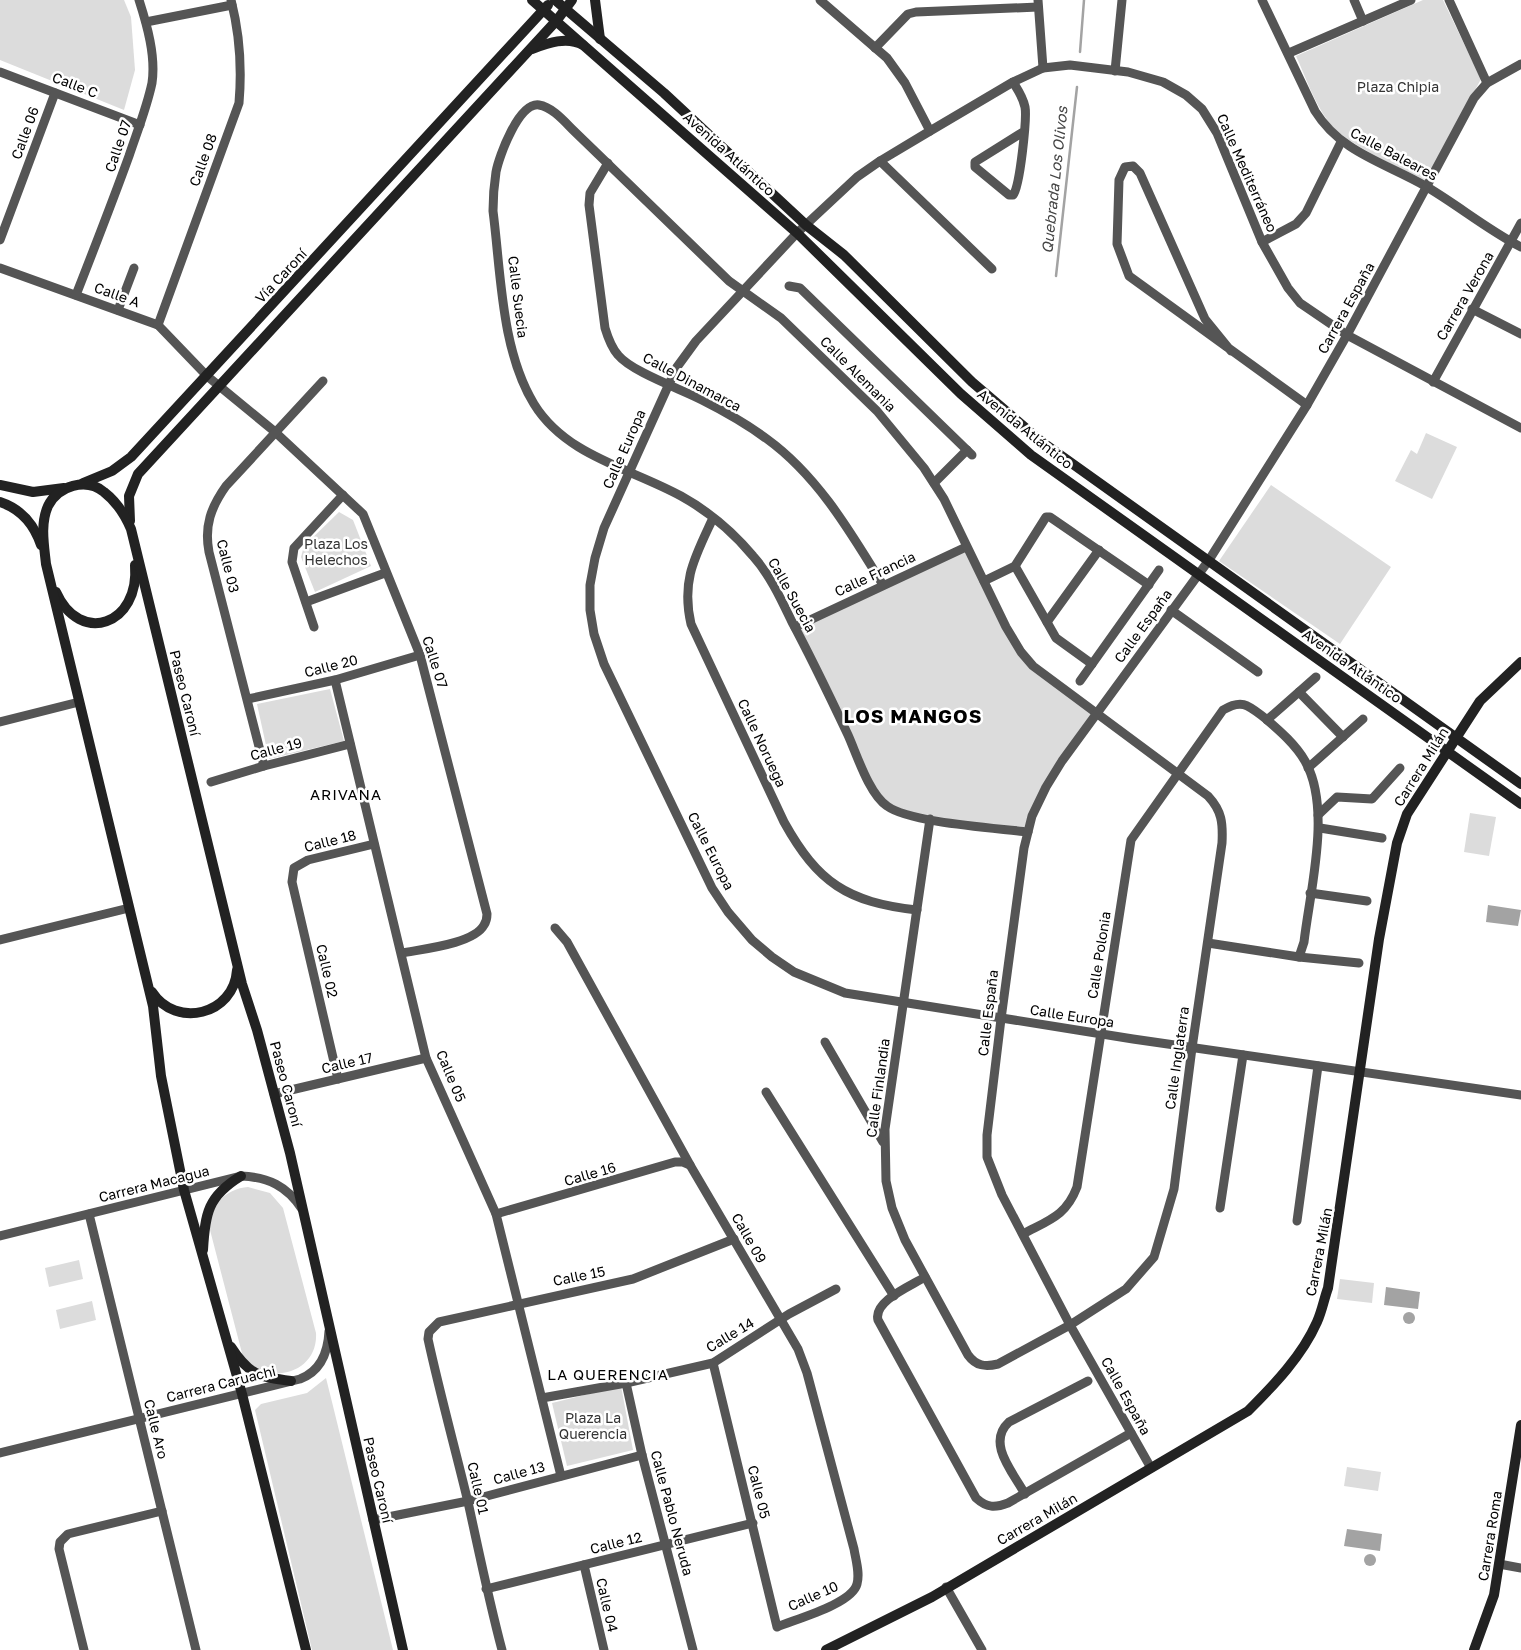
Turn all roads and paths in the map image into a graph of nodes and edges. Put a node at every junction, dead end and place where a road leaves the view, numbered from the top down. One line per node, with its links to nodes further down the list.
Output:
1 (139, 0): 18 (street, Calle 07)
2 (530, 0): 15 (main road, Avenida Atlántico); 19 (main road)
3 (554, 0): 14 (main road, Avenida Atlántico); 15 (main road, Vía Caroní)
4 (572, 0): 14 (main road, Vía Caroní)
5 (596, 0): 20 (main road)
6 (820, 0): 21 (street)
7 (1122, 0): 27 (street)
8 (1262, 0): 24 (street, Calle Baleares)
9 (1354, 0): 17 (street)
10 (1411, 0): 17 (street)
11 (1449, 0): 30 (street)
12 (231, 3): 18 (street); 55 (street, Calle 08)
13 (1038, 4): 21 (street); 26 (street)
14 (565, 9): 16 (main road, Vía Caroní); 20 (main road, Avenida Atlántico)
15 (545, 10): 16 (main road, Avenida Atlántico); 19 (main road, Vía Caroní)
16 (557, 20): 22 (main road, Avenida Atlántico); 23 (main road, Vía Caroní)
17 (1363, 21): 24 (street)
18 (146, 22): 33 (street, Calle 07)
19 (530, 26): 59 (main road, Vía Caroní)
20 (600, 39): 41 (main road, Avenida Atlántico)
21 (875, 48): 34 (street)
22 (590, 49): 23 (main road); 42 (main road, Avenida Atlántico)
23 (529, 51): 63 (main road, Vía Caroní)
24 (1289, 53): 36 (street, Calle Baleares)
25 (1521, 64): 30 (street, Carrera España)
26 (1043, 68): 27 (street, Calle Mediterráneo); 29 (street, Calle Mediterráneo)
27 (1115, 71): 44 (street, Calle Mediterráneo)
28 (0, 72): 31 (street, Calle C)
29 (1013, 82): 34 (street, Calle Mediterráneo); 35 (street)
30 (1487, 83): 39 (street, Carrera España)
31 (54, 92): 33 (street, Calle C); 43 (street, Calle 06)
32 (538, 105): 38 (street, Calle Alemania); 67 (street, Calle Suecia)
33 (140, 125): 52 (street, Calle 07)
34 (930, 130): 37 (street, Calle Mediterráneo)
35 (1023, 132): 35 (street)
36 (1341, 142): 39 (street, Calle Baleares); 44 (street)
37 (880, 160): 41 (street, Calle Mediterráneo); 49 (street)
38 (608, 163): 51 (street, Calle Alemania); 62 (street, Calle Dinamarca)
39 (1427, 187): 45 (street, Calle Baleares); 57 (street, Carrera España)
40 (1521, 223): 45 (street, Carrera Verona)
41 (806, 225): 42 (street, Calle Mediterráneo); 77 (main road, Avenida Atlántico)
42 (797, 233): 51 (street, Calle Europa); 82 (main road, Avenida Atlántico)
43 (0, 240)
44 (1262, 242): 57 (street, Calle Mediterráneo)
45 (1512, 242): 46 (street, Calle Baleares); 53 (street, Carrera Verona)
46 (1521, 247)
47 (0, 268): 52 (street, Calle A)
48 (134, 268): 54 (street)
49 (992, 269)
50 (789, 286): 68 (street)
51 (744, 291): 62 (street, Calle Europa); 68 (street, Calle Alemania)
52 (76, 295): 54 (street, Calle A)
53 (1472, 309): 56 (street); 61 (street, Carrera Verona)
54 (118, 310): 55 (street, Calle A)
55 (158, 325): 59 (street, Calle A)
56 (1521, 334)
57 (1347, 335): 61 (street, Calle Mediterráneo); 64 (street, Carrera España)
58 (1231, 351): 58 (street); 64 (street)
59 (207, 376): 63 (street, Calle A); 70 (main road, Vía Caroní)
60 (323, 381): 66 (street, Calle 03)
61 (1433, 382): 65 (street, Calle Mediterráneo)
62 (669, 384): 67 (street, Calle Europa); 84 (street, Calle Dinamarca)
63 (219, 386): 66 (street, Calle 07); 74 (main road, Vía Caroní)
64 (1307, 405): 77 (street, Carrera España)
65 (1521, 428)
66 (274, 431): 71 (street, Calle 07); 99 (street, Calle 03)
67 (629, 473): 73 (street, Calle Suecia); 135 (street, Calle Europa)
68 (934, 483): 75 (street, Calle Alemania)
69 (0, 485): 70 (main road, Vía Caroní)
70 (70, 486): 74 (main road, Paseo Caroní); 78 (main road, Paseo Caroní)
71 (342, 495): 81 (street, Calle 07); 86 (street)
72 (0, 502): 78 (main road)
73 (713, 518): 90 (street, Calle Suecia); 126 (street, Calle Noruega)
74 (131, 529): 78 (main road, Paseo Caroní); 133 (main road, Paseo Caroní)
75 (966, 547): 83 (street, Calle Alemania); 84 (street, Calle Francia)
76 (1099, 550): 79 (street); 85 (street); 88 (street)
77 (1209, 560): 82 (street, Carrera España); 105 (main road, Avenida Atlántico)
78 (46, 564): 100 (main road, Paseo Caroní)
79 (1015, 566): 83 (street); 88 (street)
80 (1159, 570): 85 (street)
81 (385, 573): 86 (street); 91 (street, Calle 07)
82 (1198, 573): 87 (street, Calle España); 108 (main road, Avenida Atlántico)
83 (984, 582): 101 (street, Calle Alemania)
84 (883, 585): 90 (street, Calle Francia)
85 (1149, 585): 93 (street)
86 (306, 602): 89 (street)
87 (1171, 610): 94 (street); 101 (street, Calle España)
88 (1047, 622): 93 (street)
89 (314, 627)
90 (795, 627): 117 (street, Calle Suecia)
91 (420, 655): 96 (street, Calle 20); 130 (street, Calle 07)
92 (1521, 662): 105 (main road, Carrera Milán)
93 (1092, 664): 97 (street)
94 (1258, 672)
95 (1316, 677): 98 (street)
96 (335, 680): 99 (street, Calle 20); 107 (street, Calle 05)
97 (1080, 681)
98 (1299, 692): 103 (street); 106 (street)
99 (248, 699): 109 (street, Calle 03)
100 (79, 702): 104 (street); 125 (main road, Paseo Caroní)
101 (1098, 712): 112 (street, Calle Inglaterra); 119 (street, Calle España)
102 (1363, 719): 106 (street)
103 (1267, 720): 110 (street); 112 (street, Calle Polonia)
104 (0, 722)
105 (1456, 736): 108 (main road, Carrera Milán); 114 (main road, Avenida Atlántico)
106 (1343, 737): 110 (street)
107 (350, 744): 109 (street, Calle 19); 121 (street, Calle 05)
108 (1447, 750): 115 (main road, Avenida Atlántico); 143 (main road, Carrera Milán)
109 (264, 766): 113 (street, Calle 19)
110 (1308, 768): 116 (street)
111 (1400, 768): 116 (street)
112 (1178, 773): 129 (street, Calle Inglaterra); 137 (street, Calle Polonia)
113 (211, 782)
114 (1521, 784)
115 (1521, 804)
116 (1318, 815): 118 (street)
117 (930, 820): 119 (street, Calle Suecia); 126 (street, Calle Finlandia)
118 (1320, 828): 120 (street); 123 (street)
119 (1028, 832): 136 (street, Calle España)
120 (1382, 838)
121 (374, 844): 122 (street, Calle 18); 130 (street, Calle 05)
122 (294, 868): 144 (street, Calle 02)
123 (1310, 893): 124 (street); 131 (street)
124 (1367, 901)
125 (129, 908): 128 (street); 134 (main road, Paseo Caroní)
126 (917, 910): 135 (street, Calle Finlandia)
127 (555, 928): 149 (street, Calle 09)
128 (0, 940)
129 (1208, 943): 131 (street); 139 (street, Calle Inglaterra)
130 (402, 953): 141 (street, Calle 05)
131 (1299, 957): 132 (street)
132 (1359, 963)
133 (237, 964): 134 (main road); 146 (main road, Paseo Caroní)
134 (147, 982): 151 (main road, Paseo Caroní)
135 (904, 1003): 136 (street, Calle Europa); 148 (street, Calle Finlandia)
136 (1001, 1019): 137 (street, Calle Europa); 157 (street, Calle España)
137 (1101, 1034): 139 (street, Calle Europa); 157 (street, Calle Polonia)
138 (825, 1042): 148 (street)
139 (1192, 1048): 140 (street, Calle Europa); 166 (street, Calle Inglaterra)
140 (1243, 1055): 142 (street, Calle Europa); 152 (street)
141 (426, 1058): 144 (street, Calle 17); 155 (street, Calle 05)
142 (1318, 1066): 143 (street, Calle Europa); 156 (street)
143 (1360, 1072): 147 (street, Calle Europa); 182 (main road, Carrera Milán)
144 (338, 1079): 146 (street, Calle 17)
145 (766, 1092): 163 (street)
146 (274, 1094): 153 (main road, Paseo Caroní)
147 (1521, 1095)
148 (884, 1142): 161 (street, Calle Finlandia)
149 (690, 1165): 155 (street, Calle 16); 159 (street, Calle 09)
150 (241, 1176): 151 (street, Carrera Macagua); 153 (street, Carrera Macagua); 160 (main road)
151 (184, 1190): 154 (street, Carrera Macagua); 160 (main road, Paseo Caroní)
152 (1220, 1208)
153 (303, 1212): 167 (main road, Paseo Caroní)
154 (89, 1214): 158 (street, Carrera Macagua); 177 (street, Calle Aro)
155 (496, 1214): 164 (street, Calle 05)
156 (1297, 1221)
157 (1023, 1234): 166 (street, Calle España)
158 (0, 1236)
159 (734, 1239): 164 (street, Calle 15); 165 (street, Calle 09)
160 (203, 1260): 169 (main road, Paseo Caroní)
161 (925, 1277): 163 (street); 171 (street, Calle Finlandia)
162 (836, 1289): 165 (street, Calle 14)
163 (894, 1296): 184 (street)
164 (519, 1302): 168 (street, Calle 15); 176 (street, Calle 05)
165 (781, 1320): 170 (street, Calle 14); 193 (street, Calle 09)
166 (1070, 1325): 171 (street, Calle Inglaterra); 179 (street, Calle España)
167 (330, 1328): 172 (street, Carrera Caruachi); 187 (main road, Paseo Caroní)
168 (429, 1332): 185 (street, Calle 01)
169 (224, 1338): 172 (main road); 175 (main road, Paseo Caroní)
170 (713, 1363): 174 (street, Calle 14); 188 (street, Calle 05)
171 (982, 1366)
172 (291, 1381): 175 (street, Carrera Caruachi)
173 (1088, 1381): 184 (street)
174 (626, 1383): 176 (street, Calle 14); 181 (street, Calle Pablo Neruda)
175 (242, 1394): 177 (street, Carrera Caruachi); 199 (main road, Paseo Caroní)
176 (542, 1398): 183 (street, Calle 05)
177 (139, 1418): 180 (street, Carrera Caruachi); 186 (street, Calle Aro)
178 (1521, 1425): 190 (main road, Carrera Roma)
179 (1131, 1433): 182 (street, Calle España); 184 (street)
180 (0, 1453)
181 (642, 1456): 183 (street, Calle 13); 189 (street, Calle Pablo Neruda)
182 (1151, 1468): 194 (main road, Carrera Milán)
183 (561, 1476): 185 (street, Calle 13)
184 (1025, 1494)
185 (468, 1501): 187 (street, Calle 13); 195 (street, Calle 01)
186 (162, 1511): 197 (street); 198 (street, Calle Aro)
187 (373, 1520): 200 (main road, Paseo Caroní)
188 (753, 1523): 189 (street, Calle 12); 196 (street, Calle 05)
189 (667, 1544): 191 (street, Calle 12); 203 (street, Calle Pablo Neruda)
190 (1499, 1564): 192 (street); 206 (main road, Carrera Roma)
191 (584, 1565): 195 (street, Calle 12); 202 (street, Calle 04)
192 (1521, 1568)
193 (857, 1586): 196 (street, Calle 10)
194 (946, 1587): 204 (main road, Carrera Milán); 205 (street)
195 (486, 1589): 201 (street, Calle 01)
196 (778, 1627)
197 (84, 1650)
198 (196, 1650)
199 (306, 1650)
200 (403, 1650)
201 (502, 1650)
202 (604, 1650)
203 (693, 1650)
204 (826, 1650)
205 (982, 1650)
206 (1474, 1650)

